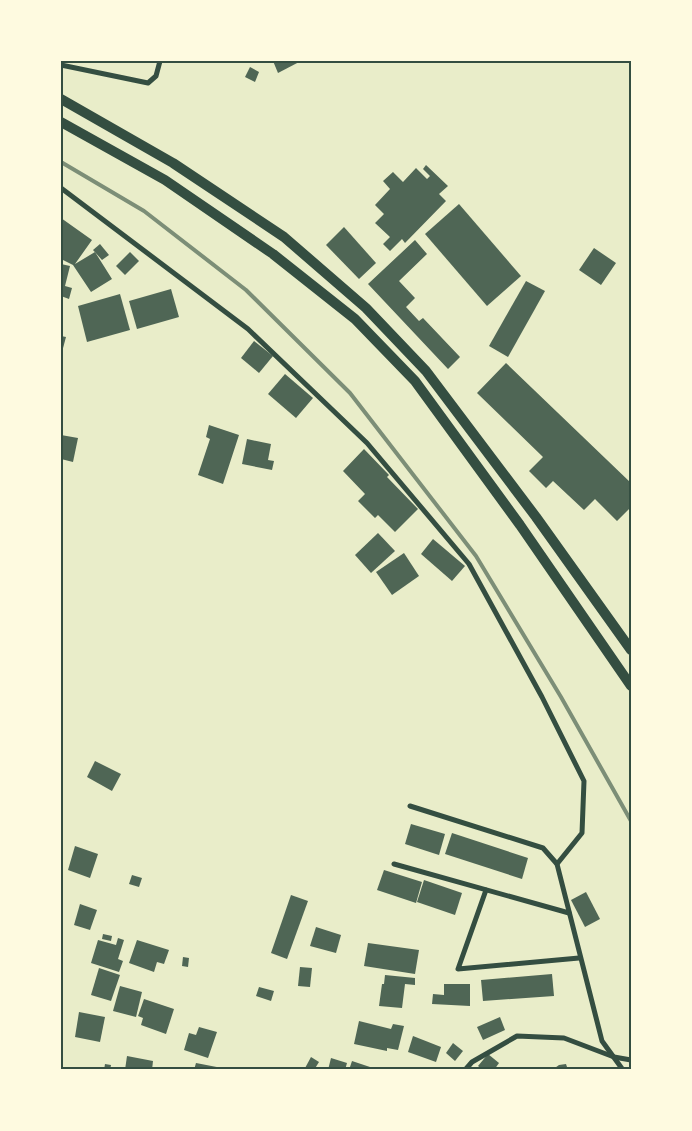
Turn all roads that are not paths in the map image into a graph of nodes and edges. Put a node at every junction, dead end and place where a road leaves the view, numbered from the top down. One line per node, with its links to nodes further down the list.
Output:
1 (160, 61): 2 (street)
2 (61, 65)
3 (61, 99): 6 (highway)
4 (61, 122): 7 (highway)
5 (61, 188): 10 (street)
6 (631, 650)
7 (631, 686)
8 (410, 806): 10 (street)
9 (394, 864): 11 (street)
10 (557, 864): 12 (street)
11 (486, 890): 12 (street); 13 (street)
12 (569, 913): 13 (street)
13 (580, 958): 14 (street)
14 (614, 1057): 15 (street); 16 (street); 17 (street)
15 (631, 1060)
16 (466, 1070)
17 (623, 1070)

